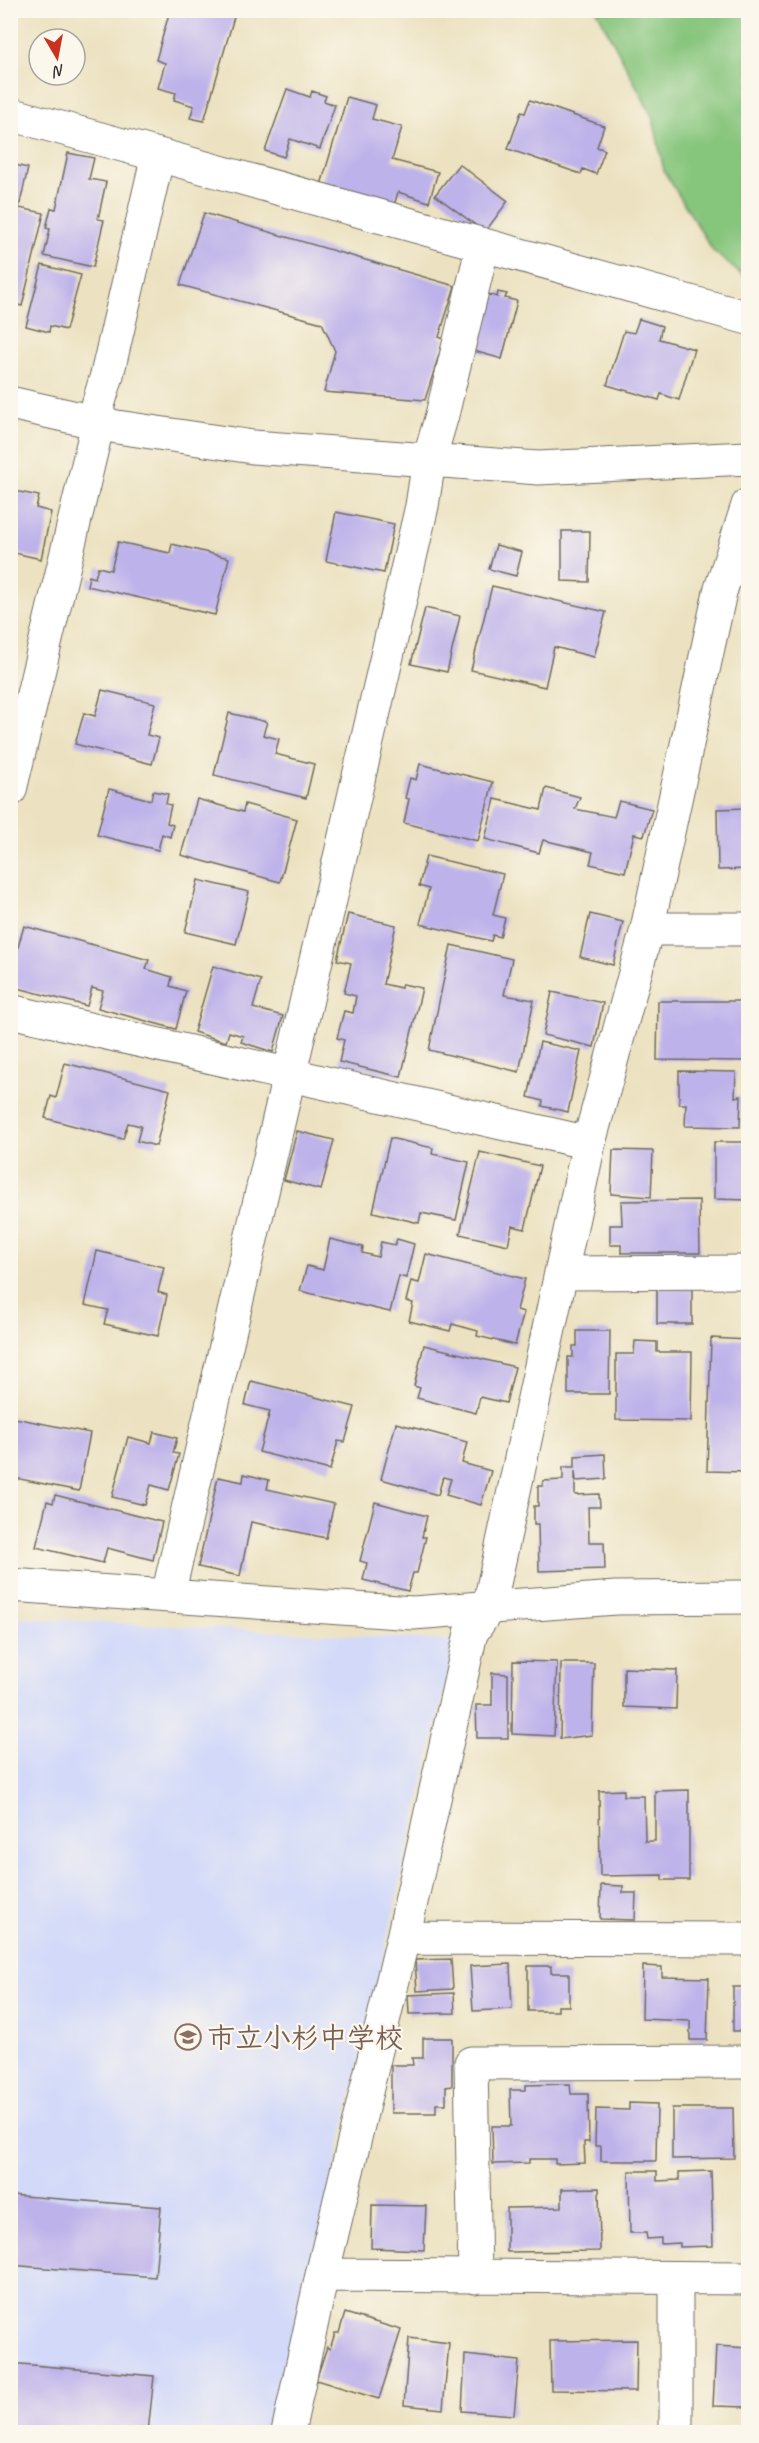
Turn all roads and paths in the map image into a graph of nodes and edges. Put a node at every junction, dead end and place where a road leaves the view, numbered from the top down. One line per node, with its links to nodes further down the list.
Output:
1 (10, 114): 2 (street)
2 (158, 155): 3 (street); 6 (street)
3 (483, 244): 4 (street); 8 (street)
4 (748, 318)
5 (10, 403): 6 (street)
6 (96, 422): 8 (street); 11 (street)
7 (748, 458): 8 (street)
8 (429, 460): 15 (street)
9 (748, 506): 10 (street)
10 (734, 592): 12 (street)
11 (10, 790)
12 (647, 929): 13 (street); 16 (street)
13 (748, 929)
14 (10, 1011): 15 (street)
15 (288, 1075): 16 (street); 20 (street)
16 (589, 1143): 18 (street)
17 (748, 1272): 18 (street)
18 (562, 1273): 22 (street)
19 (10, 1585): 20 (street)
20 (168, 1595): 22 (street)
21 (748, 1597): 22 (street)
22 (489, 1607): 23 (street)
23 (403, 1938): 24 (street); 26 (street)
24 (748, 1939)
25 (748, 2062): 27 (street)
26 (322, 2275): 27 (street); 30 (street)
27 (475, 2277): 28 (street)
28 (676, 2278): 29 (street); 31 (street)
29 (748, 2278)
30 (288, 2433)
31 (676, 2433)

